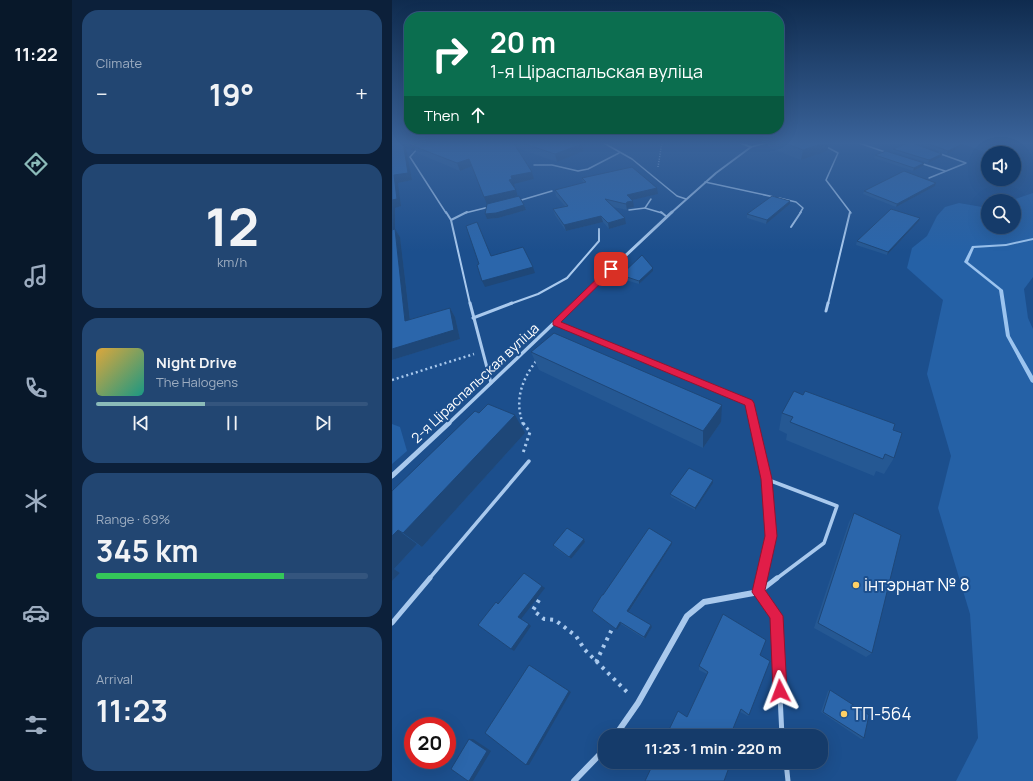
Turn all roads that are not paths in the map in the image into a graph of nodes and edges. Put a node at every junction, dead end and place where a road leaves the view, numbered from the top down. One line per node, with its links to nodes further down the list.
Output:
1 (424, 178): 14 (lane)
2 (656, 178): 8 (lane)
3 (709, 178): 5 (street, 2-я Ціраспальская вуліца)
4 (827, 178): 17 (lane)
5 (705, 182): 8 (street, 2-я Ціраспальская вуліца); 15 (lane)
6 (552, 191): 9 (lane)
7 (651, 199): 11 (lane)
8 (686, 199): 13 (street, 2-я Ціраспальская вуліца)
9 (512, 202)
10 (490, 207): 14 (lane)
11 (645, 208): 12 (lane); 13 (lane)
12 (629, 210)
13 (667, 217): 19 (street, 2-я Ціраспальская вуліца)
14 (451, 220): 18 (lane)
15 (791, 227)
16 (599, 229): 18 (lane)
17 (826, 311)
18 (473, 318): 20 (lane)
19 (556, 323): 20 (street, 2-я Ціраспальская вуліца); 23 (lane)
20 (491, 383): 22 (street, 2-я Ціраспальская вуліца)
21 (529, 461): 25 (lane)
22 (392, 476)
23 (766, 479): 24 (street); 24 (lane)
24 (759, 592): 26 (street); 27 (lane)
25 (392, 623)
26 (620, 729)
27 (782, 729)
28 (598, 756): 30 (street)
29 (787, 769): 31 (lane)
30 (574, 781)
31 (788, 781)

